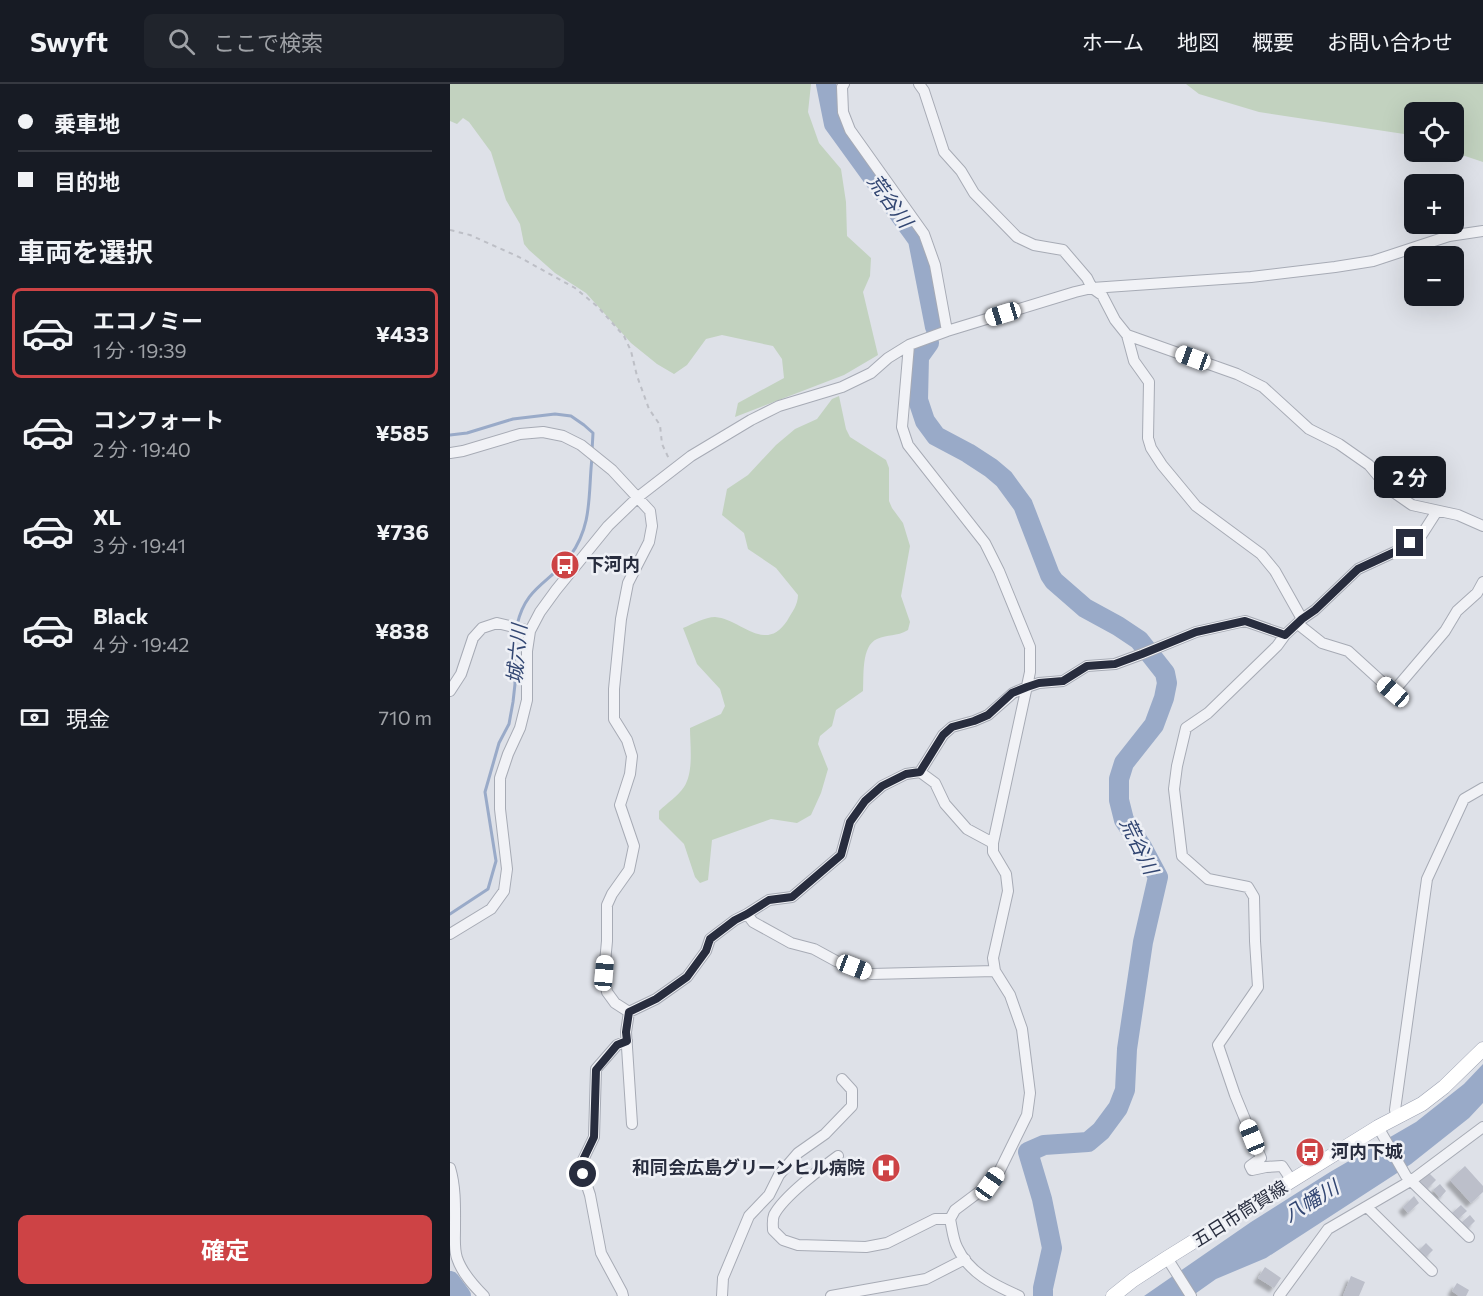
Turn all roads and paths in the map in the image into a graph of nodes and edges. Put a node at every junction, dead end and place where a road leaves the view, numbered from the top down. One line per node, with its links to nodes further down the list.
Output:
1 (844, 84): 6 (street)
2 (919, 84): 5 (street)
3 (450, 230): 10 (path)
4 (1483, 231): 5 (street)
5 (1092, 288): 6 (street); 7 (street)
6 (947, 331): 8 (street)
7 (1127, 335): 12 (street); 15 (street)
8 (909, 345): 10 (street); 18 (street)
9 (450, 453): 11 (street)
10 (675, 470): 11 (street)
11 (638, 498): 16 (street); 26 (street)
12 (1437, 511): 13 (street); 15 (street)
13 (1483, 526)
14 (1483, 582): 15 (street)
15 (1300, 621): 17 (street)
16 (528, 631): 19 (street); 24 (street)
17 (1285, 635): 18 (street); 37 (street)
18 (1027, 687): 20 (street); 22 (street)
19 (450, 691)
20 (920, 772): 22 (street); 23 (street)
21 (1483, 788): 30 (street)
22 (993, 843): 25 (street)
23 (747, 914): 25 (street); 26 (street)
24 (450, 934)
25 (995, 971): 39 (street)
26 (629, 1012): 27 (street)
27 (627, 1041): 31 (street); 47 (street)
28 (1483, 1049): 30 (main road, 五日市筒賀線)
29 (842, 1079): 48 (street)
30 (1394, 1115): 33 (main road, 五日市筒賀線)
31 (632, 1124)
32 (1483, 1127): 36 (street)
33 (1380, 1131): 36 (street); 37 (main road, 五日市筒賀線)
34 (838, 1156): 39 (street)
35 (450, 1168): 41 (street)
36 (1409, 1178): 38 (street); 40 (street)
37 (1292, 1181): 43 (main road, 五日市筒賀線)
38 (1367, 1207): 44 (street); 52 (street)
39 (950, 1219): 42 (street)
40 (1469, 1237)
41 (453, 1248): 46 (street)
42 (965, 1259): 45 (street); 49 (street)
43 (1169, 1261): 50 (main road, 五日市筒賀線); 51 (street)
44 (1432, 1271)
45 (838, 1295)
46 (484, 1296)
47 (623, 1296)
48 (722, 1296)
49 (1019, 1296)
50 (1113, 1296)
51 (1191, 1296)
52 (1279, 1296)

